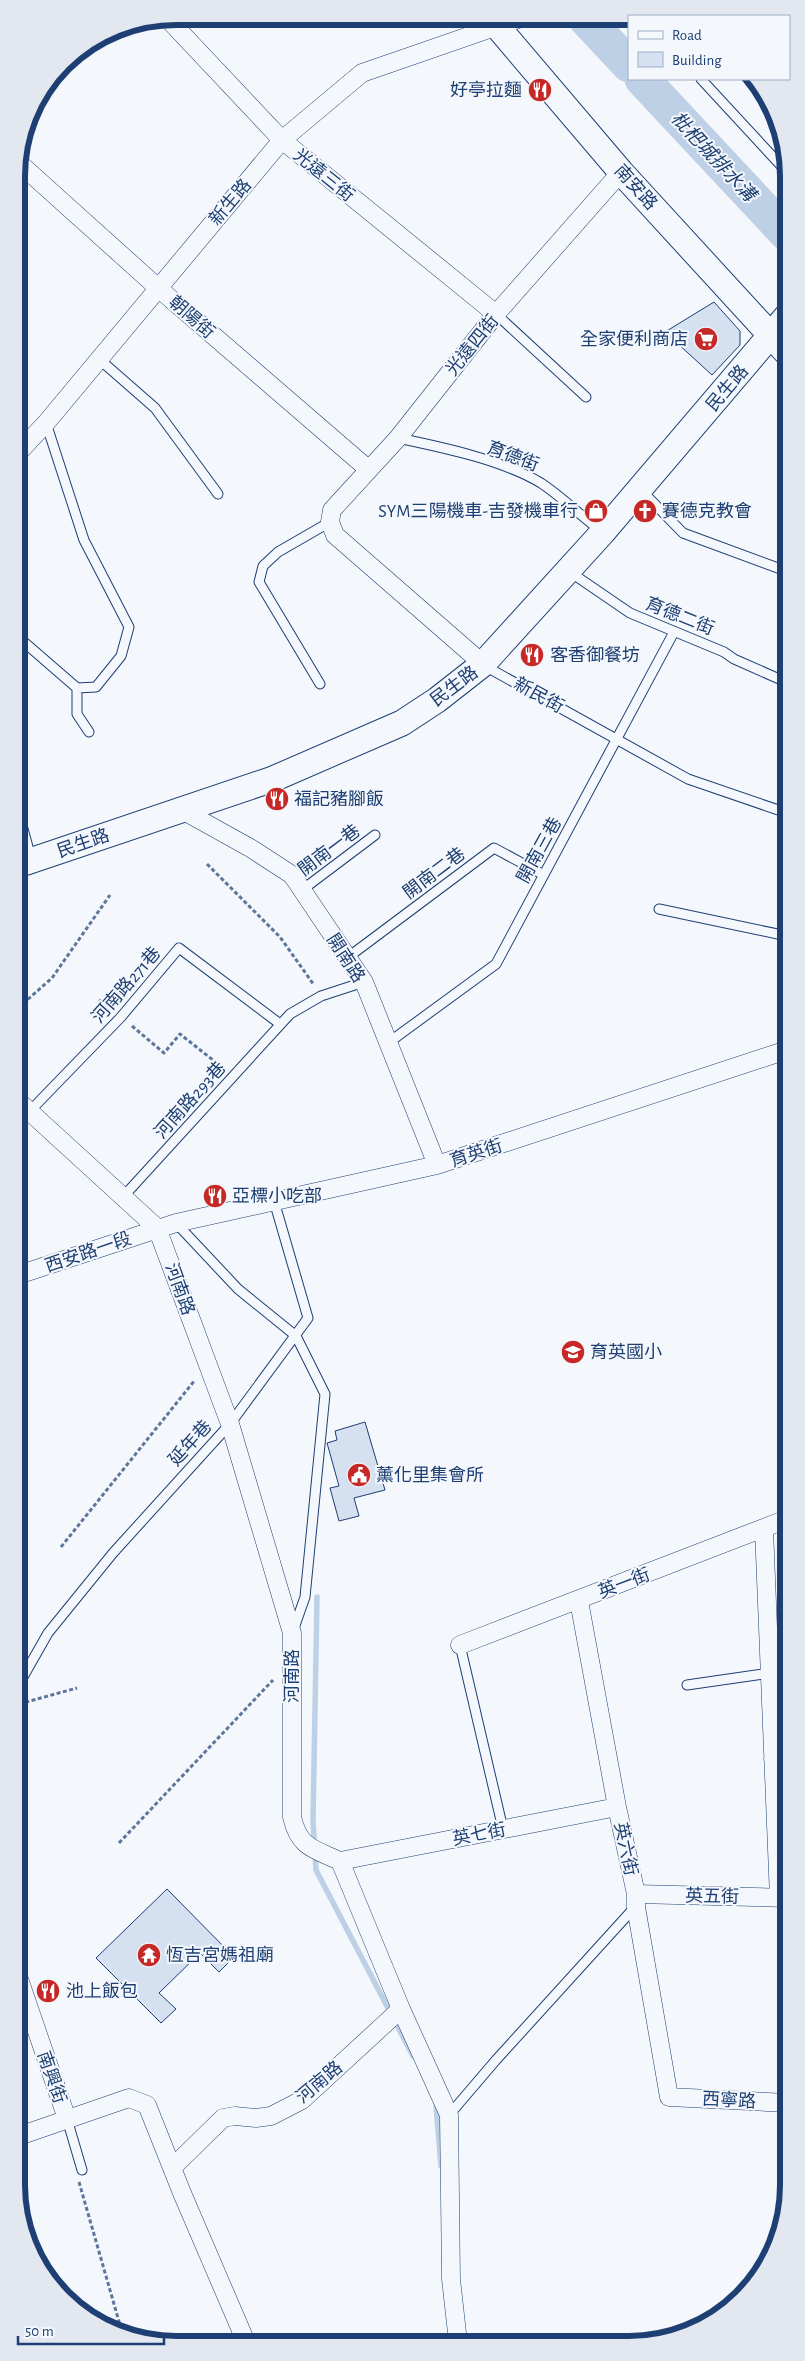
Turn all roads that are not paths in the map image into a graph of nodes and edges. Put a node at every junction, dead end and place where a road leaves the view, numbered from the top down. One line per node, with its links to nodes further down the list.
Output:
1 (175, 25): 5 (street, 光遠三街)
2 (492, 25): 5 (street, 新生路)
3 (506, 25): 8 (street, 南安路)
4 (702, 80): 6 (lane)
5 (282, 140): 9 (street, 新生路); 10 (street, 光遠三街)
6 (780, 164)
7 (25, 168): 9 (street, 朝陽街)
8 (621, 172): 10 (street, 光遠四街); 11 (street, 南安路)
9 (157, 288): 12 (street, 新生路); 17 (street, 朝陽街)
10 (496, 314): 13 (lane); 15 (street, 光遠四街)
11 (780, 333): 18 (street, 民生路)
12 (99, 359): 14 (street, 新生路); 19 (lane)
13 (586, 397)
14 (46, 423): 16 (street, 新生路); 29 (lane)
15 (398, 438): 17 (street, 光遠四街); 21 (lane, 育德街)
16 (25, 445)
17 (368, 469): 20 (street, 光遠四街)
18 (640, 489): 21 (street, 民生路); 22 (lane)
19 (218, 494)
20 (330, 522): 26 (street, 新民街); 28 (lane)
21 (603, 532): 23 (street, 民生路)
22 (780, 569)
23 (568, 570): 24 (lane, 育德二街); 26 (street, 民生路)
24 (674, 632): 27 (lane, 育德二街); 31 (lane, 開南三巷)
25 (25, 643): 29 (lane)
26 (483, 664): 31 (lane, 新民街); 32 (street, 民生路)
27 (780, 679)
28 (320, 684)
29 (77, 688): 30 (lane)
30 (89, 732)
31 (618, 739): 33 (lane, 新民街); 36 (lane, 開南三巷)
32 (182, 810): 35 (street, 民生路); 37 (street, 開南路)
33 (780, 811)
34 (375, 835): 37 (lane, 開南一巷)
35 (25, 863)
36 (544, 875): 40 (lane, 開南二巷); 43 (lane, 開南三巷)
37 (302, 890): 40 (street, 開南路)
38 (659, 909): 39 (lane)
39 (780, 935)
40 (347, 958): 41 (street, 開南路)
41 (364, 982): 42 (lane, 河南路293巷); 43 (street, 開南路)
42 (280, 1024): 45 (lane, 河南路271巷); 48 (lane, 河南路293巷)
43 (388, 1042): 47 (street, 開南路)
44 (780, 1052): 47 (street, 育英街)
45 (25, 1105)
46 (25, 1107): 48 (street, 河南路)
47 (437, 1165): 49 (street, 育英街)
48 (123, 1197): 51 (street, 河南路)
49 (274, 1201): 50 (street, 育英街); 53 (lane, 延年巷)
50 (176, 1223): 51 (street, 育英街); 53 (lane)
51 (157, 1228): 52 (street, 西安路一段); 54 (street, 河南路)
52 (25, 1273)
53 (296, 1336): 54 (lane, 延年巷); 58 (lane)
54 (230, 1424): 58 (street, 河南路); 60 (lane, 延年巷)
55 (780, 1523): 56 (street, 英一街)
56 (764, 1529): 57 (street, 英一街); 61 (street)
57 (579, 1601): 59 (street, 英一街); 64 (street, 英六街)
58 (292, 1633): 66 (street, 河南路)
59 (460, 1645): 65 (lane)
60 (25, 1673)
61 (770, 1673): 62 (lane); 63 (street)
62 (687, 1685)
63 (780, 1759)
64 (617, 1807): 65 (street, 英七街); 68 (street, 英六街)
65 (503, 1829): 66 (street, 英七街)
66 (340, 1861): 70 (street)
67 (780, 1898): 68 (street, 英五街)
68 (636, 1900): 71 (street, 英六街); 73 (lane)
69 (25, 1997): 74 (street, 南興街)
70 (401, 2009): 73 (street); 76 (street, 河南路)
71 (669, 2097): 72 (street, 西寧路)
72 (780, 2103)
73 (449, 2115): 79 (street)
74 (66, 2119): 75 (street); 76 (street); 77 (lane)
75 (25, 2134)
76 (172, 2168): 78 (street)
77 (82, 2170)
78 (243, 2336)
79 (457, 2336)

